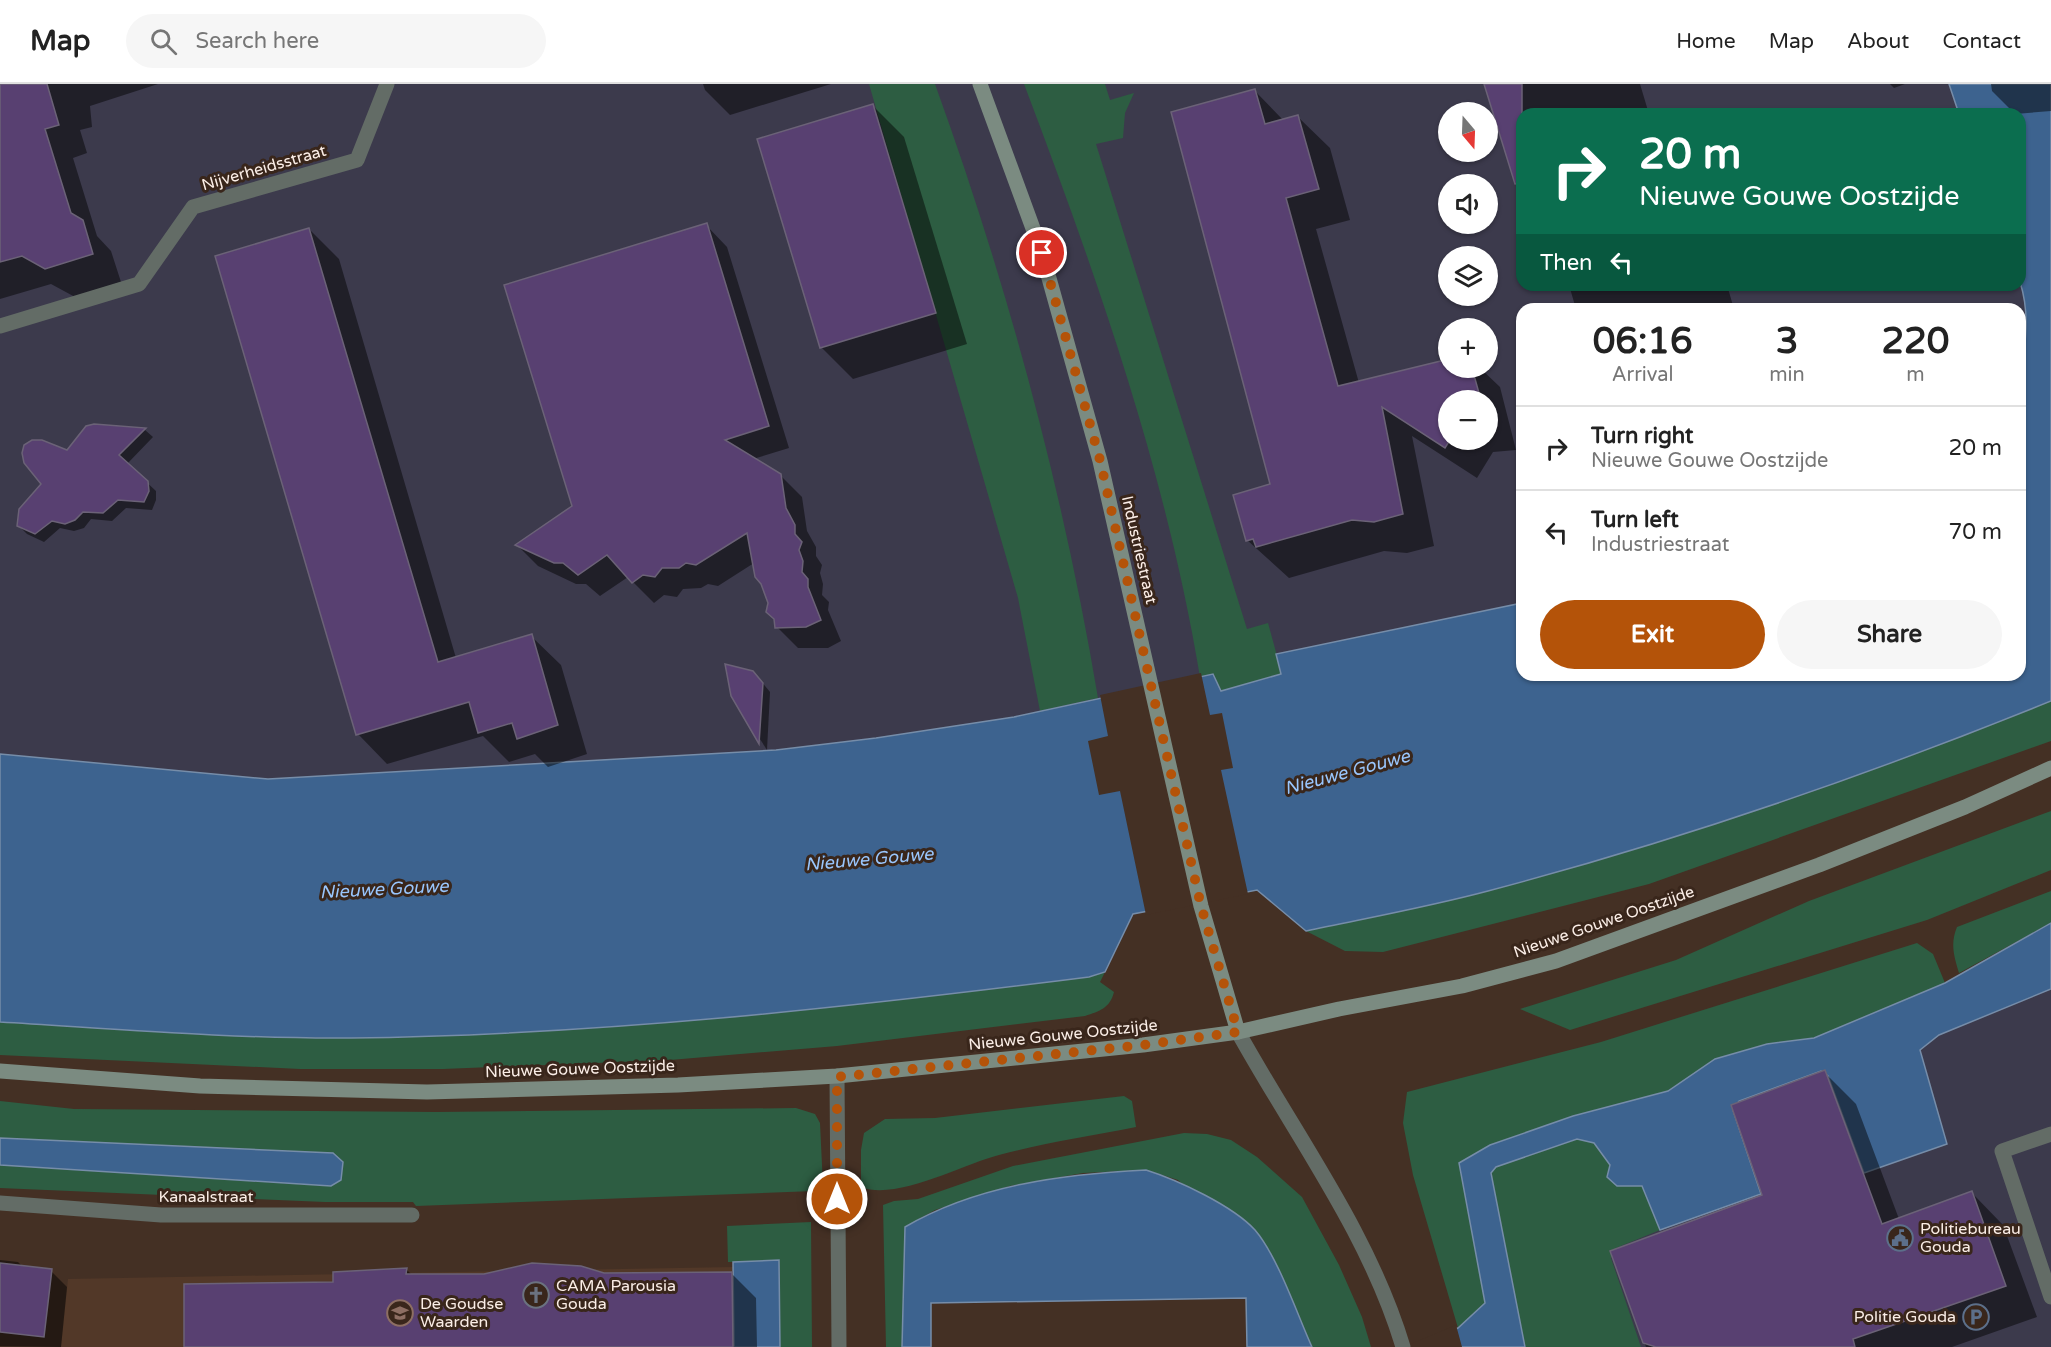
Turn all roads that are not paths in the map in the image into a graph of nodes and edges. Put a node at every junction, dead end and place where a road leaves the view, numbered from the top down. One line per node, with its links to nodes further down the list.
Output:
1 (387, 84): 3 (street, Nijverheidsstraat)
2 (980, 84): 5 (main road, Industriestraat)
3 (0, 326)
4 (2051, 768): 5 (main road, Nieuwe Gouwe Oostzijde)
5 (1238, 1032): 7 (main road, Nieuwe Gouwe Oostzijde); 13 (street)
6 (0, 1071): 7 (main road, Nieuwe Gouwe Oostzijde)
7 (837, 1077): 12 (street)
8 (2051, 1134): 11 (street)
9 (0, 1203): 10 (street, Kanaalstraat)
10 (412, 1215)
11 (2051, 1297)
12 (839, 1347)
13 (1403, 1347)

